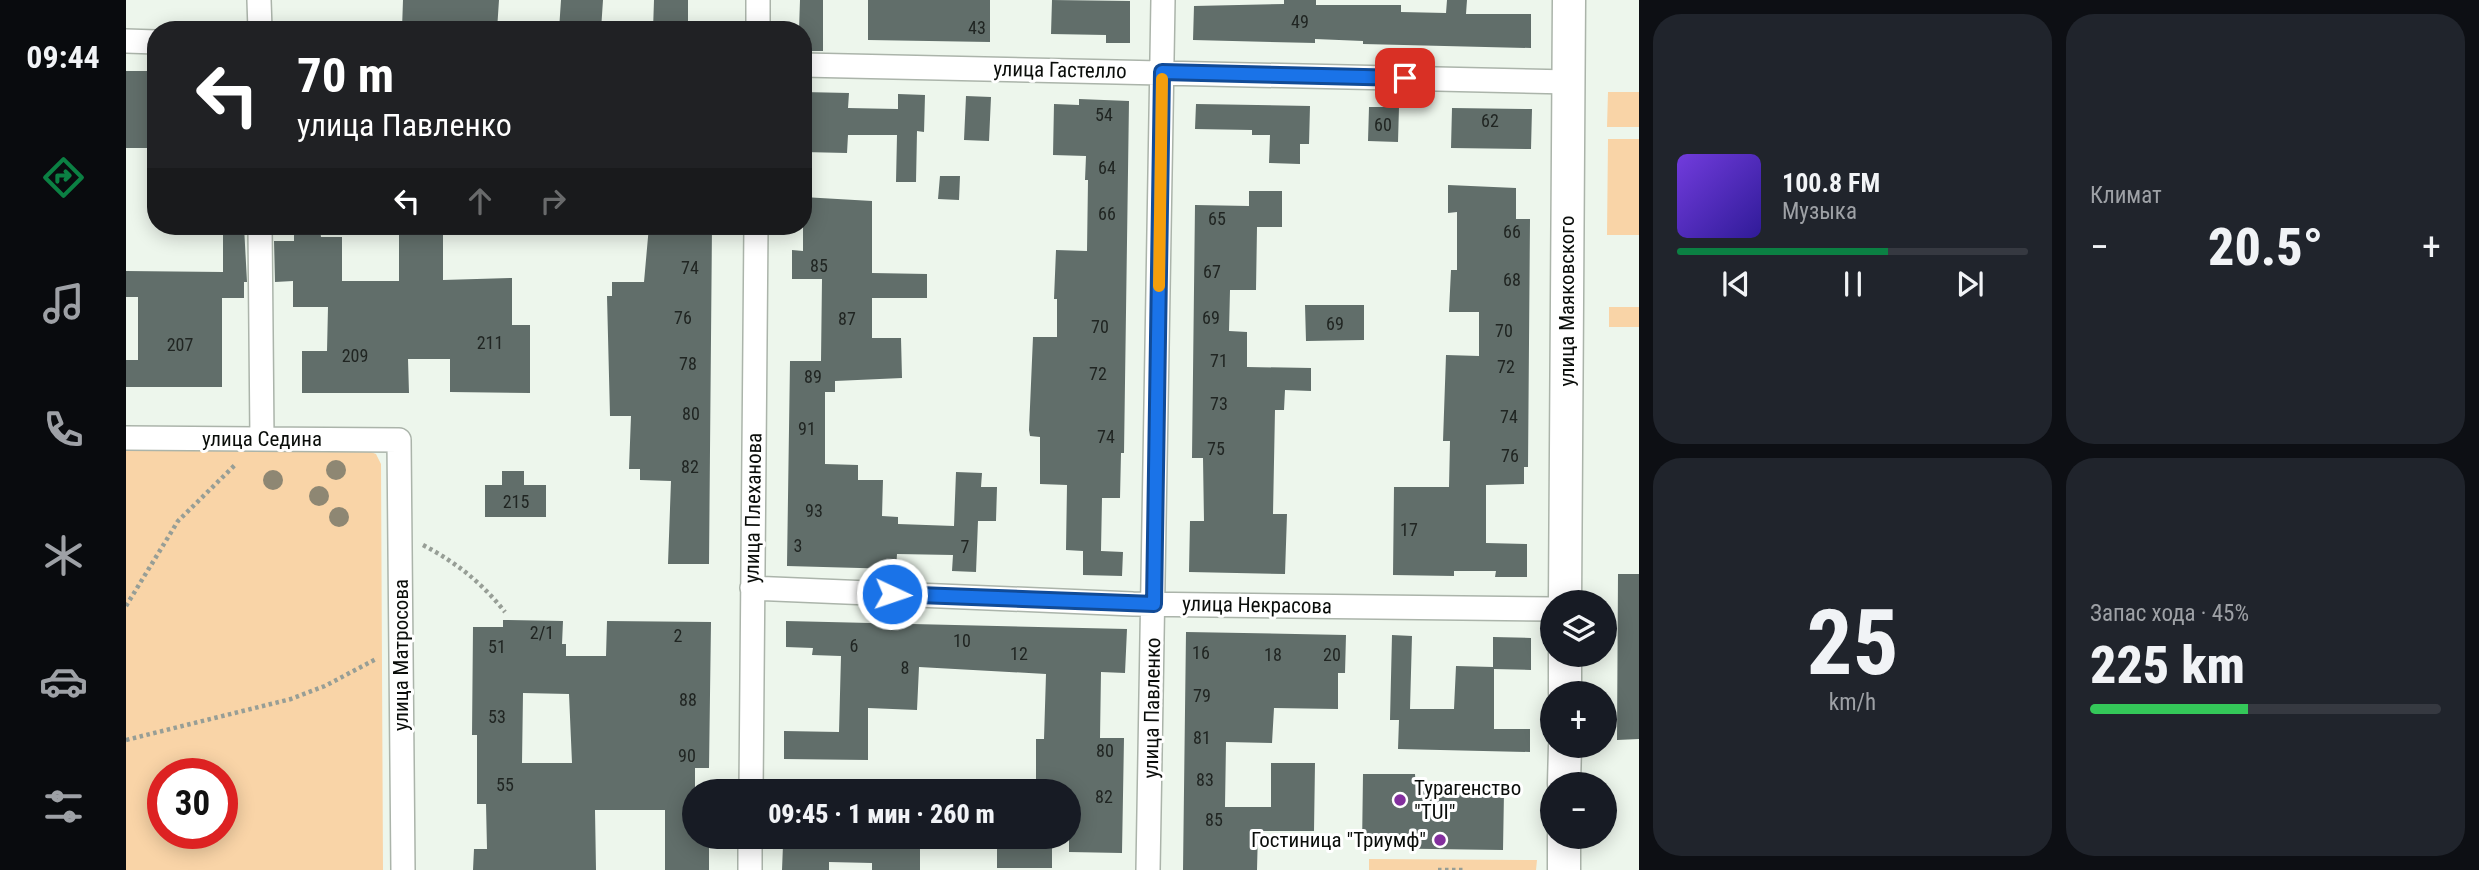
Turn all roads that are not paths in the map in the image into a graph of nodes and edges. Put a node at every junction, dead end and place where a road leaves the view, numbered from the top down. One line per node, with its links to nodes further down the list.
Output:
1 (260, 0): 5 (street)
2 (758, 0): 6 (street)
3 (1163, 0): 10 (street, улица Павленко)
4 (1569, 0): 11 (street, улица Маяковского)
5 (260, 21)
6 (758, 21)
7 (126, 41): 8 (street)
8 (147, 42)
9 (812, 65): 10 (street, улица Гастелло)
10 (1162, 72): 11 (street, улица Гастелло); 19 (street, улица Павленко)
11 (1569, 82): 18 (street, улица Маяковского)
12 (260, 235): 15 (street)
13 (756, 235): 17 (street, улица Плеханова)
14 (126, 438): 15 (street, улица Седина)
15 (262, 439): 16 (street, улица Седина)
16 (399, 440): 24 (street, улица Матросова)
17 (752, 588): 19 (street, улица Некрасова); 21 (street, улица Плеханова)
18 (1566, 590)
19 (1154, 604): 20 (street, улица Некрасова); 26 (street, улица Павленко)
20 (1540, 609)
21 (751, 779)
22 (750, 849): 25 (street)
23 (1564, 849): 27 (street)
24 (403, 870)
25 (750, 870)
26 (1148, 870)
27 (1564, 870)

